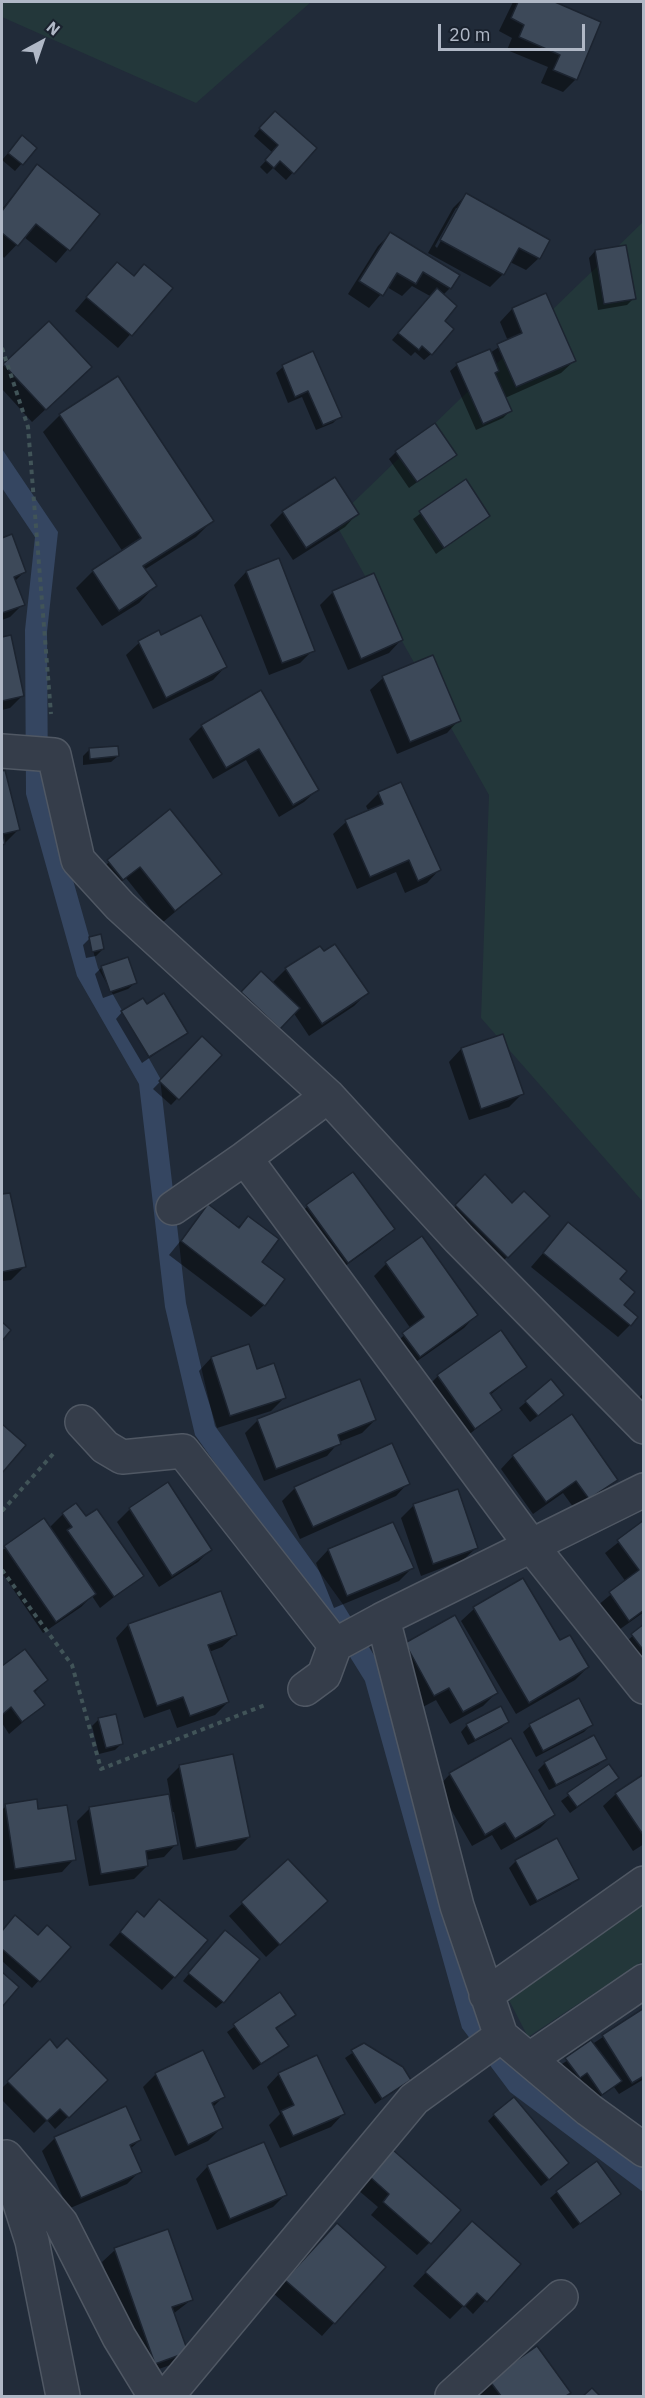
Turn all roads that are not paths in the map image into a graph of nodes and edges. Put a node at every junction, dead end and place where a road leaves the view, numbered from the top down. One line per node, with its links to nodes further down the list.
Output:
1 (2, 751): 2 (street)
2 (328, 1096): 3 (street); 6 (street)
3 (246, 1158): 4 (street); 8 (street)
4 (173, 1208)
5 (82, 1422): 10 (street)
6 (644, 1427)
7 (644, 1490): 8 (street)
8 (530, 1544): 9 (street); 11 (street)
9 (383, 1619): 10 (street); 15 (street)
10 (335, 1645): 12 (street)
11 (644, 1687)
12 (305, 1689)
13 (644, 1883): 15 (street)
14 (644, 1981): 17 (street)
15 (486, 1995): 16 (street)
16 (501, 2036): 17 (street); 23 (street)
17 (530, 2059): 18 (street)
18 (644, 2150)
19 (4, 2154): 21 (street); 22 (street)
20 (561, 2296): 24 (street)
21 (63, 2397)
22 (156, 2397)
23 (167, 2397)
24 (452, 2397)

